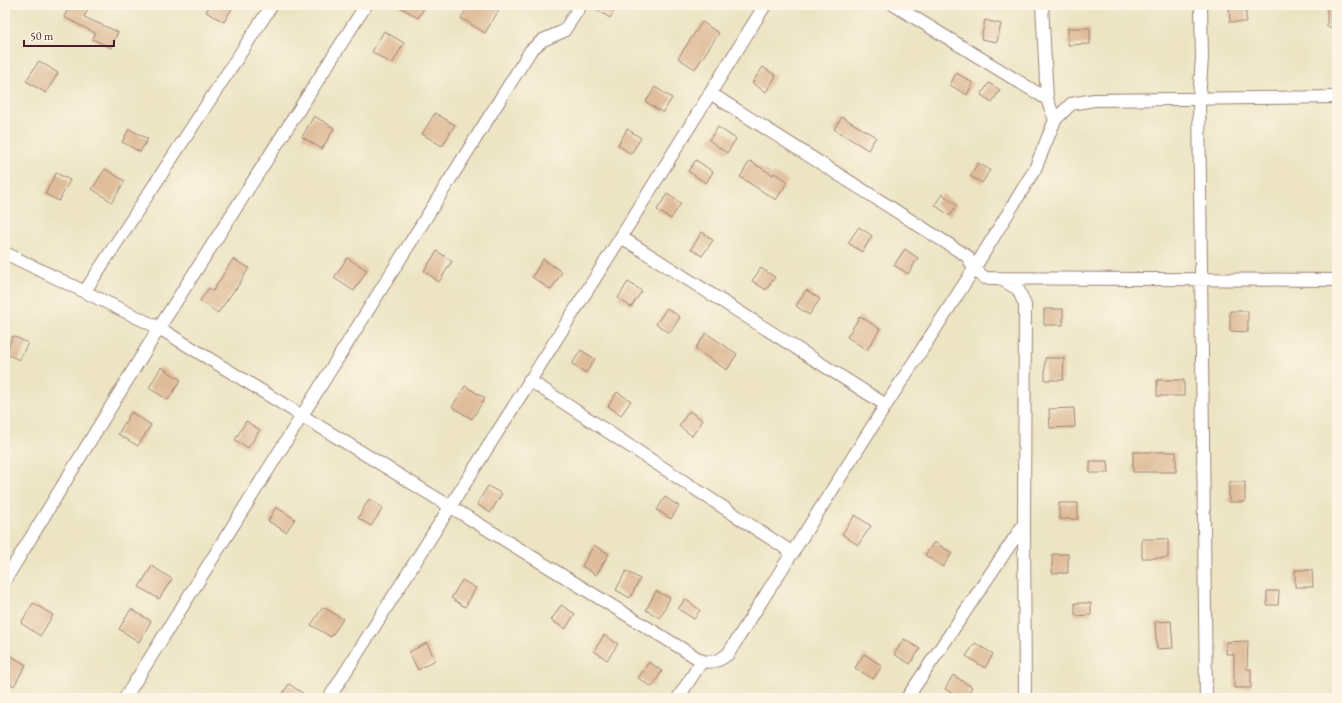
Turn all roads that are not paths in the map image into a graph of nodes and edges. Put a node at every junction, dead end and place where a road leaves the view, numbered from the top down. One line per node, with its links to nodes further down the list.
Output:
1 (272, 5): 19 (street)
2 (366, 5): 20 (street)
3 (581, 5): 23 (street)
4 (765, 5): 8 (street)
5 (894, 5): 10 (street)
6 (1042, 5): 10 (street)
7 (1202, 5): 11 (street)
8 (710, 93): 13 (street); 15 (street)
9 (1337, 97): 11 (street)
10 (1048, 99): 12 (street)
11 (1199, 99): 12 (street); 17 (street)
12 (1055, 120): 15 (street)
13 (620, 237): 21 (street); 22 (street)
14 (5, 253): 19 (street)
15 (974, 269): 16 (street); 22 (street)
16 (1002, 279): 17 (street); 25 (street)
17 (1202, 279): 18 (street); 34 (street)
18 (1337, 280)
19 (84, 291): 20 (street)
20 (159, 328): 23 (street); 27 (street)
21 (529, 380): 24 (street); 26 (street)
22 (886, 405): 26 (street)
23 (302, 416): 24 (street); 29 (street)
24 (450, 507): 28 (street); 30 (street)
25 (1024, 524): 32 (street); 33 (street)
26 (793, 553): 28 (street)
27 (5, 580)
28 (702, 661): 31 (street)
29 (125, 698)
30 (329, 698)
31 (678, 698)
32 (907, 698)
33 (1025, 698)
34 (1206, 698)

